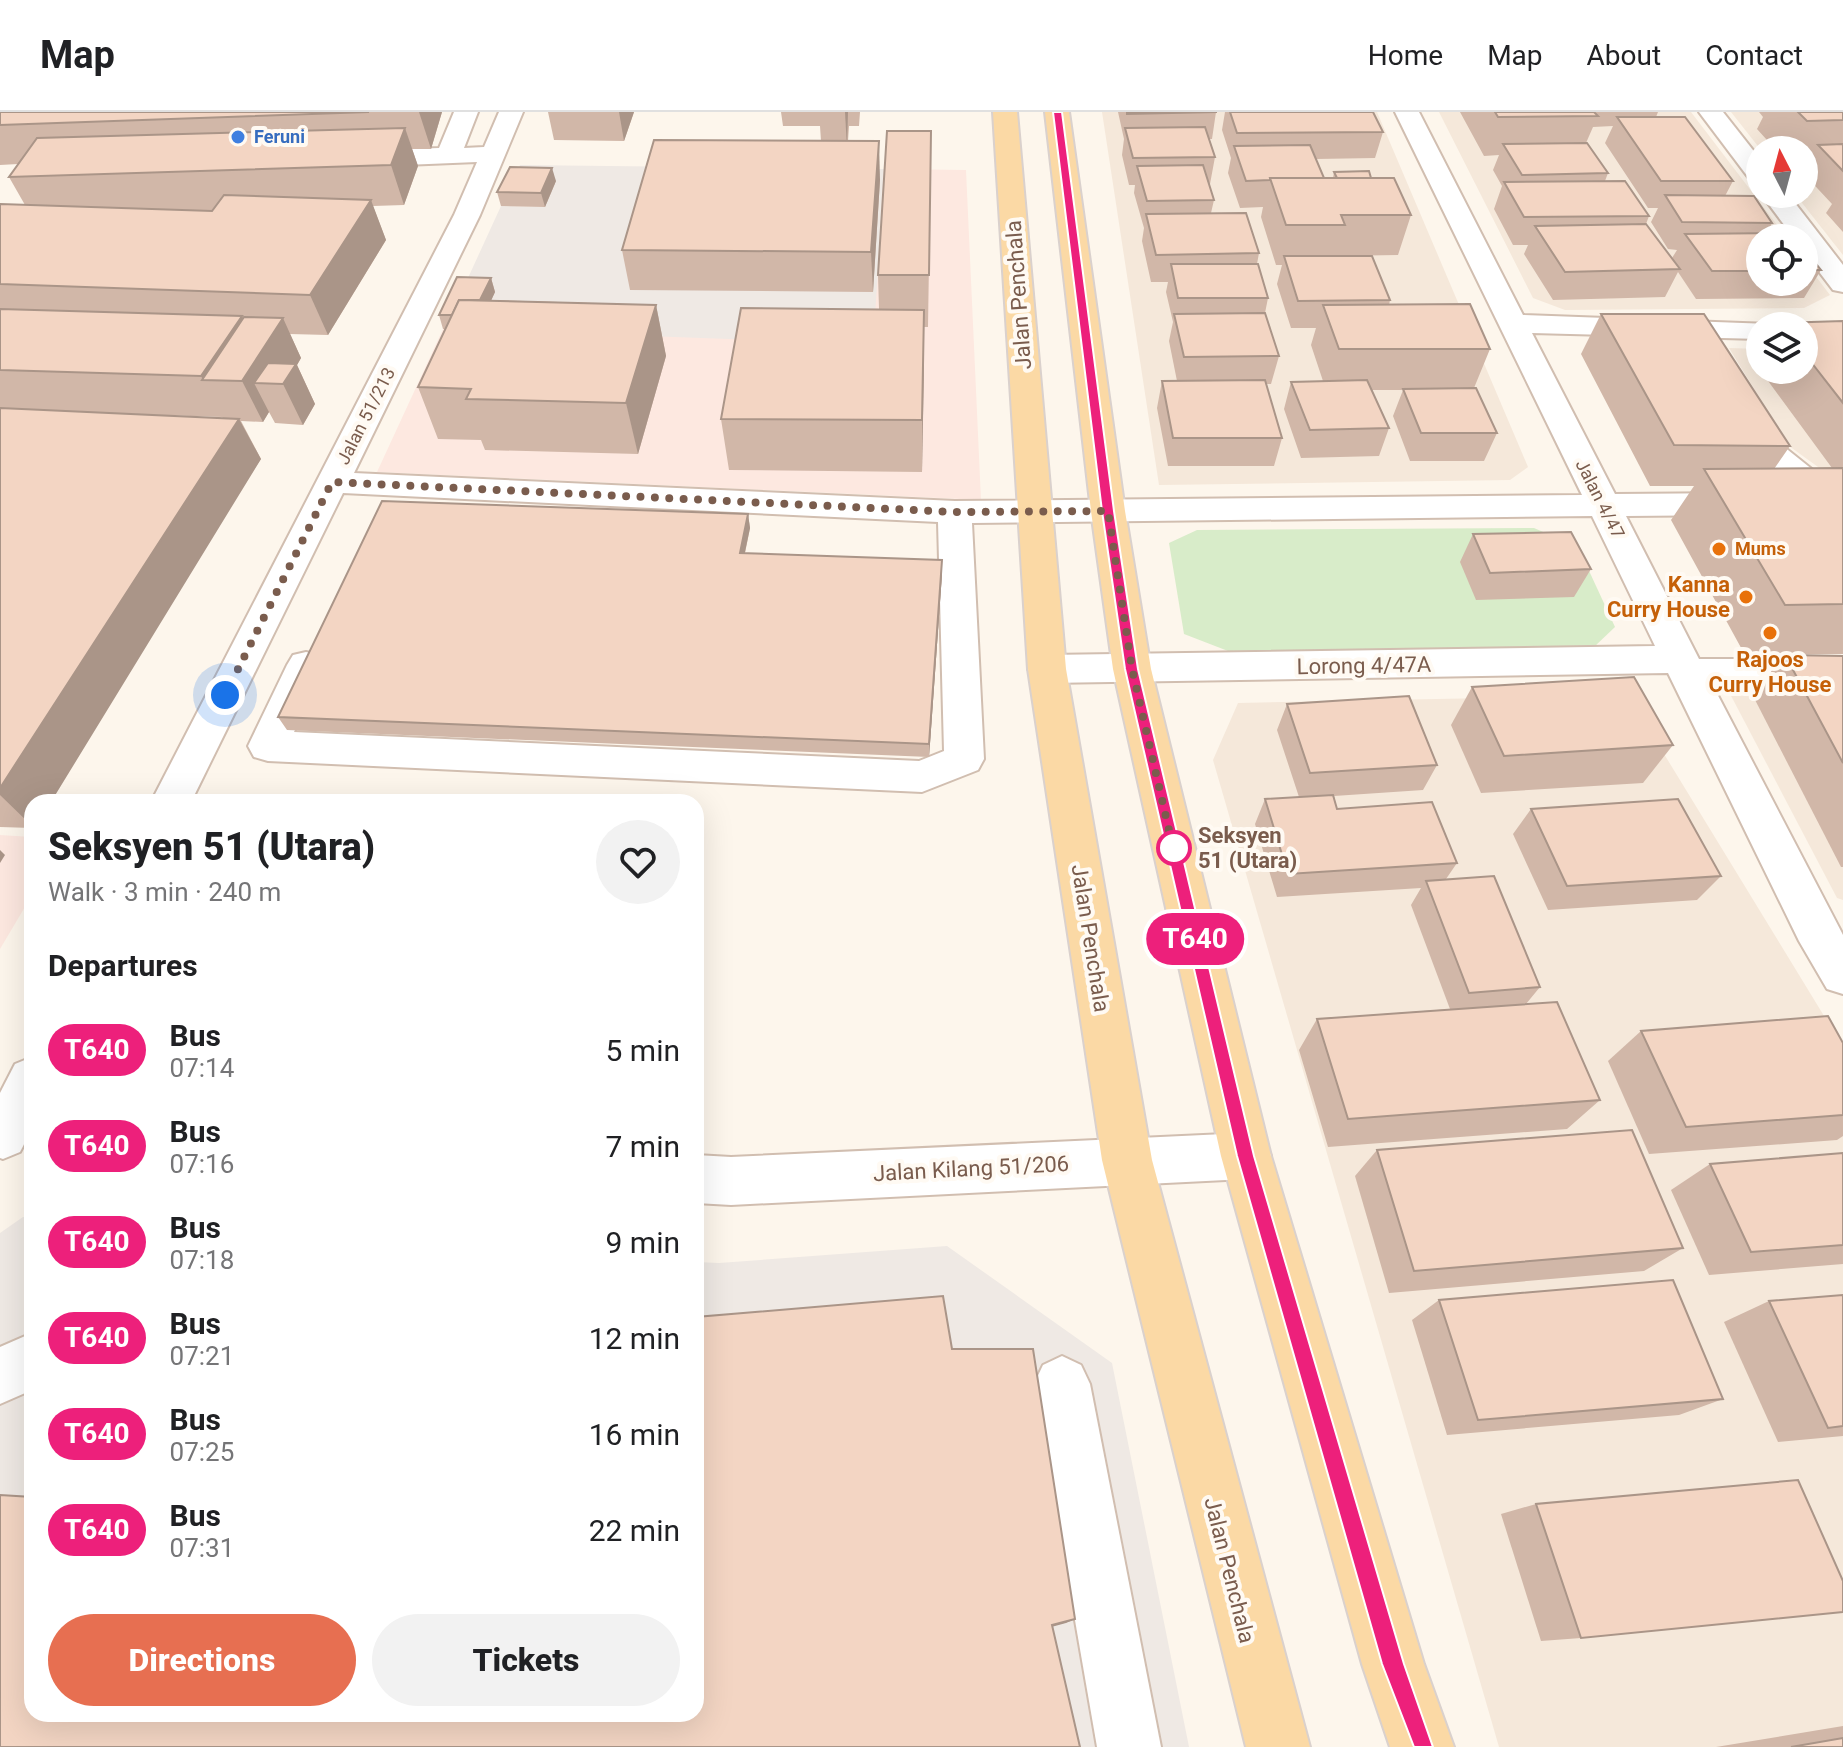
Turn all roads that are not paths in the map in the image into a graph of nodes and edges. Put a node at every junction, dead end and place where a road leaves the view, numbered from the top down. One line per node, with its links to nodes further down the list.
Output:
1 (466, 112): 8 (street)
2 (511, 112): 7 (street, Jalan 51/213)
3 (1005, 112): 19 (main road, Jalan Penchala)
4 (1057, 112): 20 (main road)
5 (1407, 112): 13 (street, Jalan 4/47)
6 (1711, 112): 9 (street)
7 (493, 154): 8 (street); 16 (street, Jalan 51/213)
8 (449, 155): 10 (street)
9 (1746, 158)
10 (325, 160)
11 (1785, 208): 12 (street)
12 (1843, 284)
13 (1513, 324): 14 (street); 17 (street, Jalan 4/47)
14 (1746, 332)
15 (1730, 391): 18 (street)
16 (332, 482): 21 (street); 27 (street, Jalan 51/213)
17 (1603, 505): 18 (street); 20 (street); 23 (street, Jalan 4/47)
18 (1840, 507)
19 (1034, 511): 20 (street); 21 (street); 24 (main road, Jalan Penchala)
20 (1108, 511): 25 (main road)
21 (955, 512): 22 (street)
22 (322, 630)
23 (1684, 666): 25 (street, Lorong 4/47A); 26 (street, Lorong 4/47A); 28 (street, Jalan 4/47)
24 (1047, 669): 25 (street, Lorong 4/47A); 33 (main road, Jalan Penchala)
25 (1132, 669): 32 (main road)
26 (1843, 673)
27 (175, 794)
28 (1829, 934): 29 (street, Jalan 4/47)
29 (1843, 975)
30 (24, 1102): 31 (street)
31 (12, 1137)
32 (1246, 1156): 33 (street, Jalan Kilang 51/206); 40 (main road)
33 (1127, 1160): 34 (street, Jalan Kilang 51/206); 39 (main road, Jalan Penchala)
34 (704, 1179)
35 (24, 1364): 36 (street)
36 (0, 1377)
37 (1062, 1384): 38 (street)
38 (1129, 1747)
39 (1278, 1747)
40 (1422, 1747)

